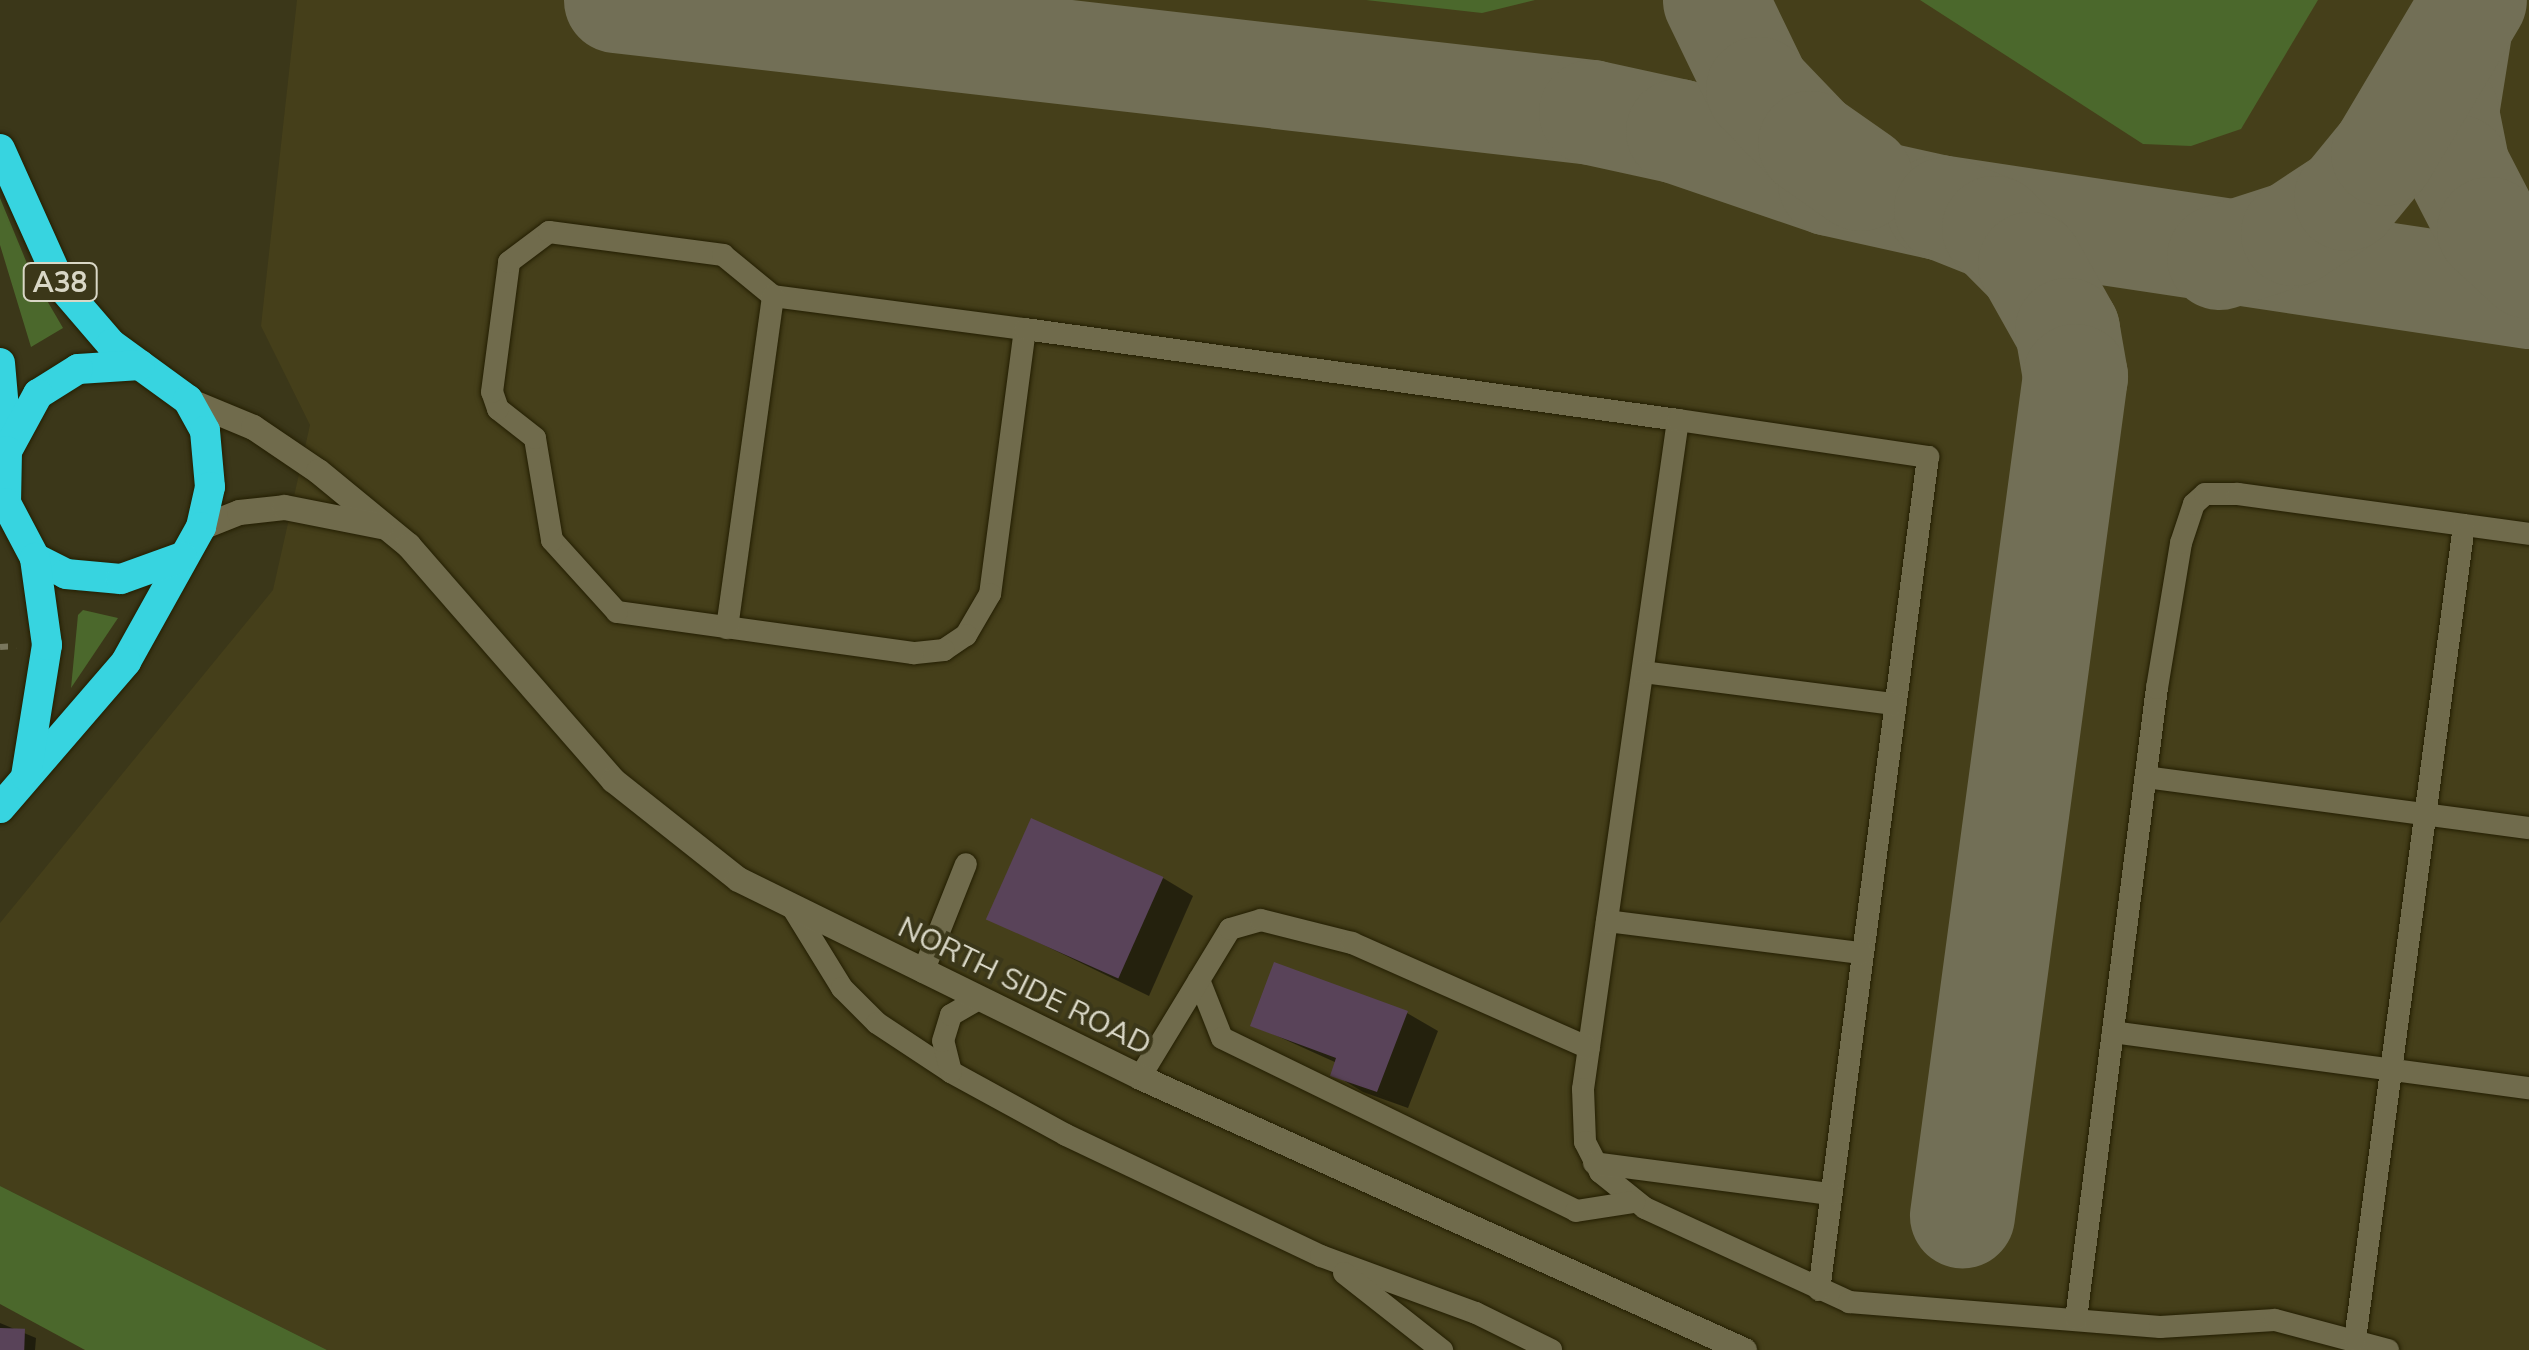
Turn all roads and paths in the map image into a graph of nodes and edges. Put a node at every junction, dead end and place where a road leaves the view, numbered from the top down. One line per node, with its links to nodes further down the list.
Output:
1 (0, 149): 5 (highway, A38)
2 (773, 296): 3 (lane); 16 (lane); 16 (lane)
3 (1025, 329): 7 (lane); 16 (lane)
4 (0, 363): 8 (highway)
5 (140, 365): 6 (highway); 8 (highway)
6 (188, 400): 11 (highway); 12 (street, NORTH SIDE ROAD)
7 (1678, 420): 17 (lane); 18 (lane)
8 (7, 450): 9 (highway)
9 (3, 504): 15 (highway)
10 (2464, 526): 13 (lane); 20 (lane); 22 (lane)
11 (201, 527): 12 (street); 14 (highway)
12 (386, 527): 25 (street, NORTH SIDE ROAD)
13 (2529, 534)
14 (182, 557): 15 (highway); 19 (highway)
15 (36, 558): 19 (highway)
16 (727, 628)
17 (1642, 672): 18 (lane); 26 (lane)
18 (1893, 704): 27 (lane)
19 (26, 776): 21 (highway)
20 (2146, 777): 22 (lane); 31 (lane)
21 (0, 808)
22 (2425, 815): 23 (lane); 33 (lane)
23 (2529, 828)
24 (966, 864): 28 (lane)
25 (794, 910): 28 (street, NORTH SIDE ROAD); 34 (lane)
26 (1607, 921): 27 (lane); 32 (lane)
27 (1862, 953): 38 (lane)
28 (923, 972): 30 (street, NORTH SIDE ROAD)
29 (1199, 980): 32 (lane); 35 (lane); 39 (lane)
30 (980, 998): 34 (lane); 35 (street, NORTH SIDE ROAD)
31 (2113, 1032): 33 (lane); 42 (lane)
32 (1589, 1048): 37 (lane)
33 (2391, 1070): 36 (lane); 43 (lane)
34 (951, 1072): 40 (lane)
35 (1140, 1076): 46 (street, NORTH SIDE ROAD)
36 (2529, 1088)
37 (1594, 1163): 38 (lane); 39 (lane)
38 (1831, 1194): 41 (lane)
39 (1634, 1202): 41 (lane)
40 (1321, 1256): 44 (lane); 45 (lane)
41 (1819, 1290): 42 (lane)
42 (2076, 1320): 43 (lane)
43 (2355, 1340): 47 (lane)
44 (1442, 1350)
45 (1551, 1350)
46 (1744, 1350)
47 (2388, 1350)

